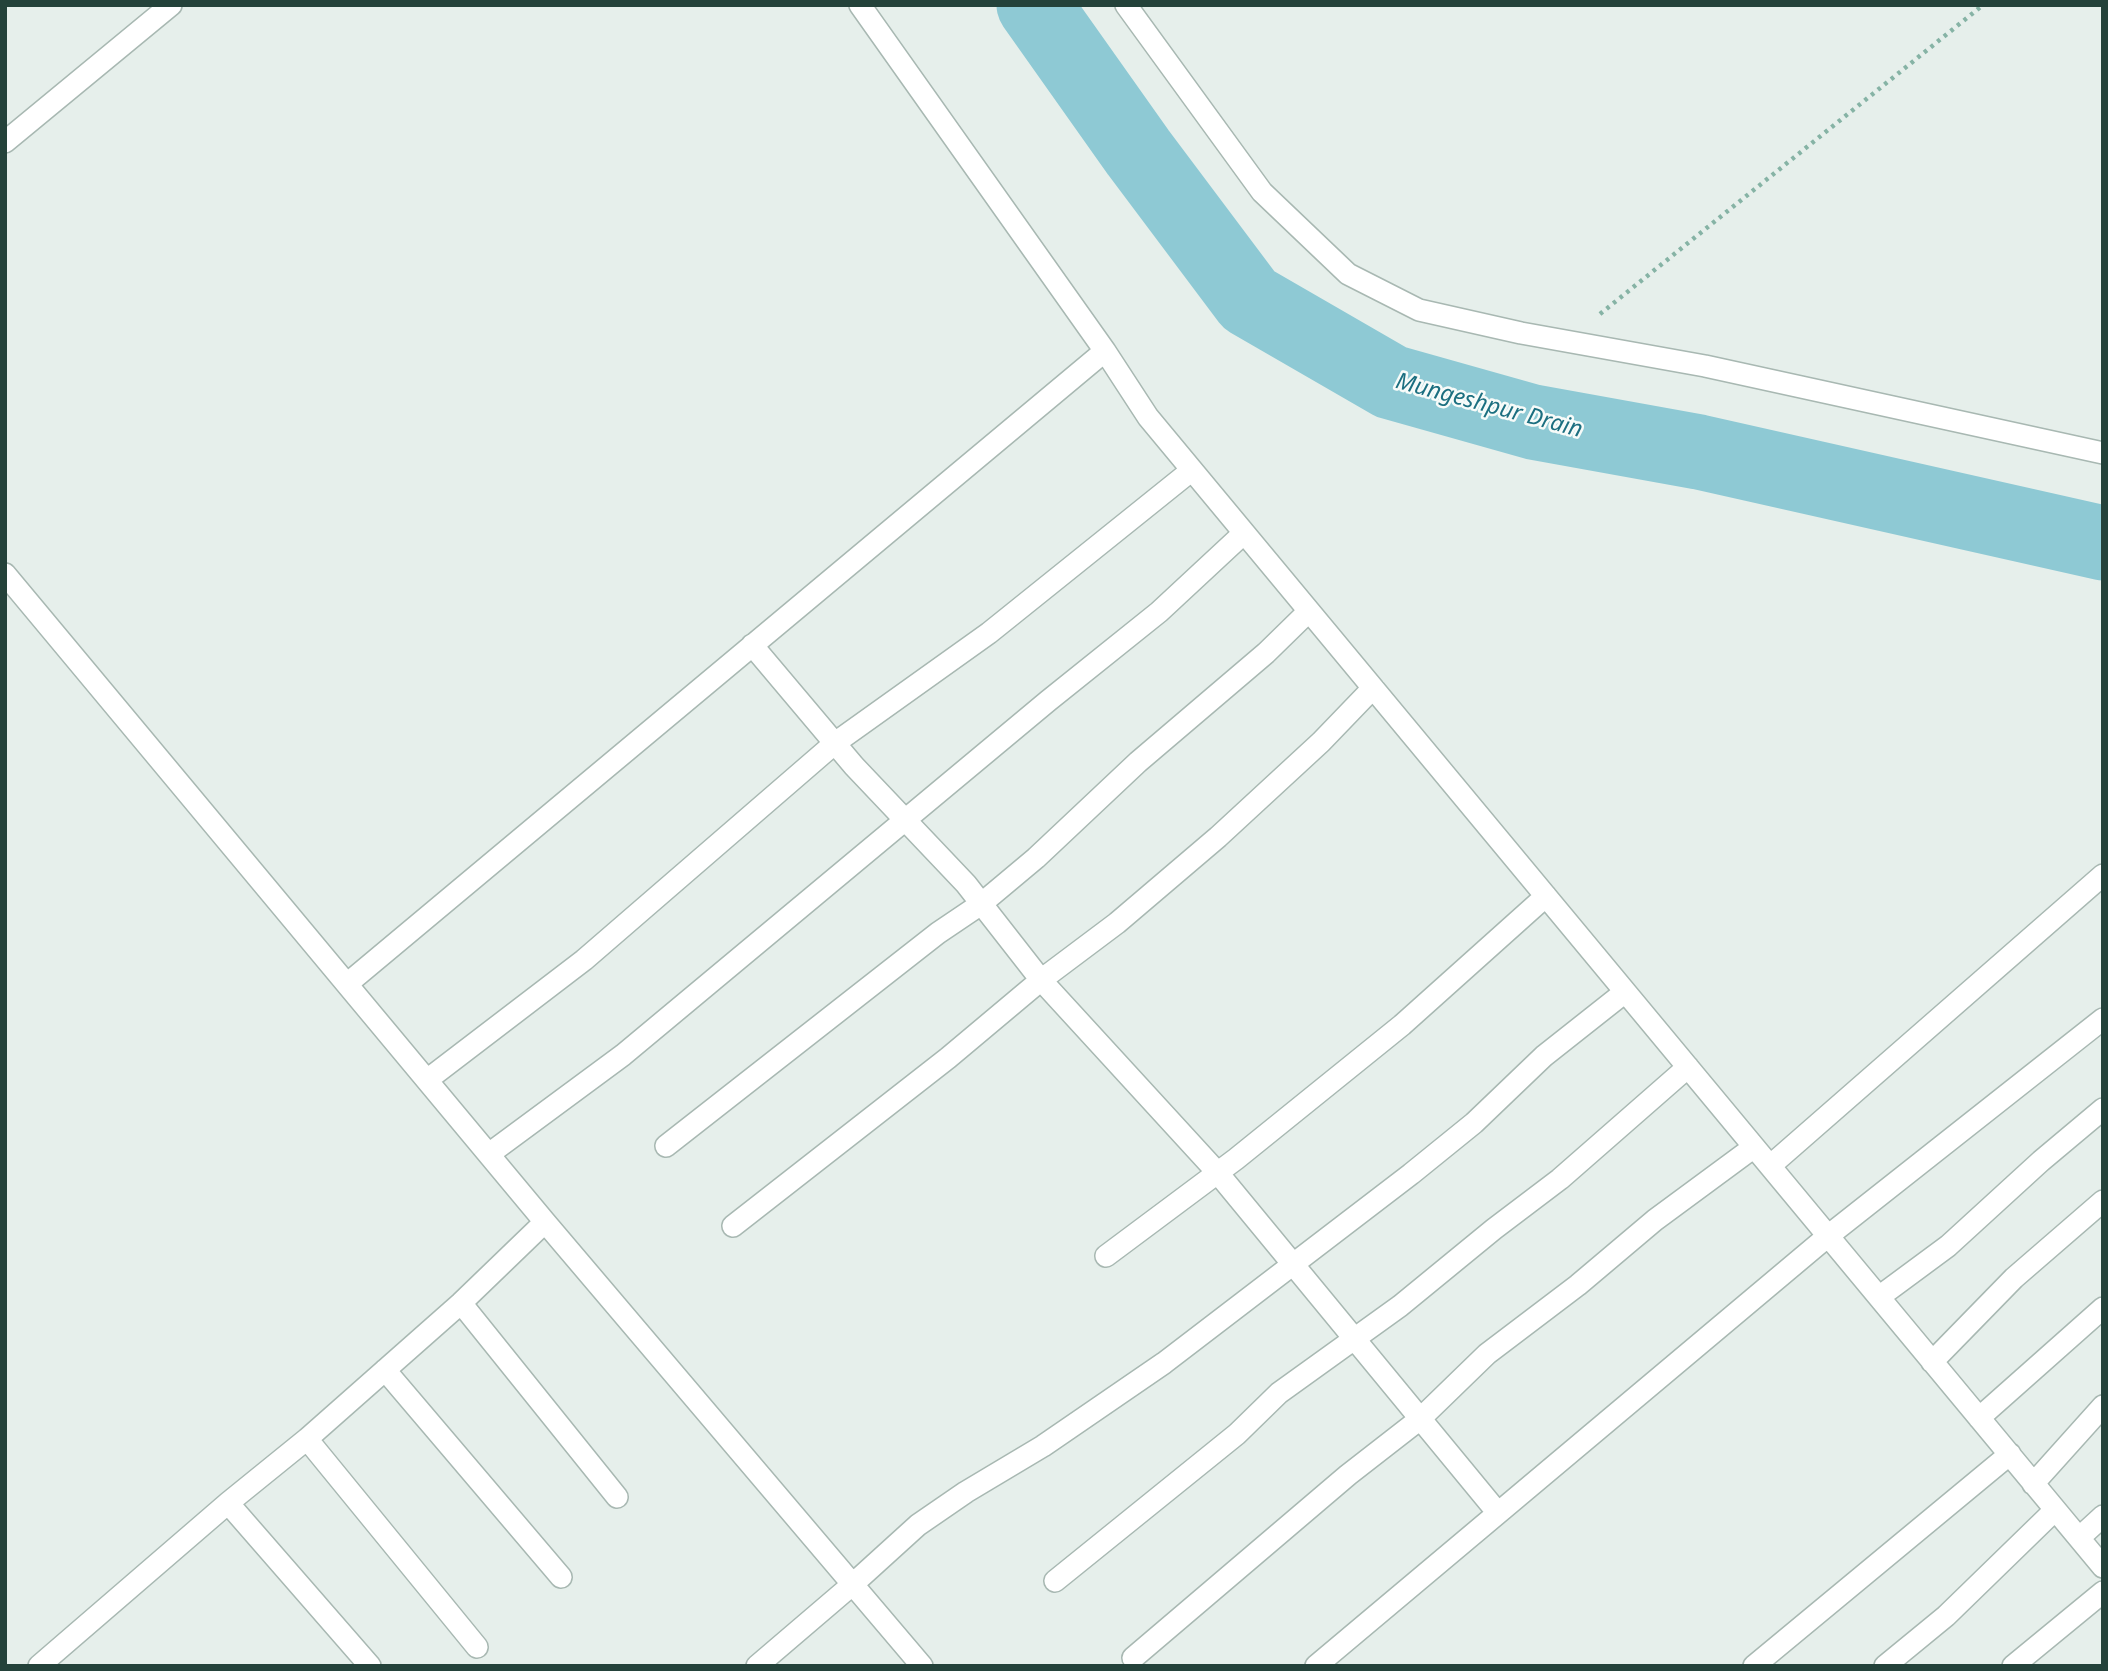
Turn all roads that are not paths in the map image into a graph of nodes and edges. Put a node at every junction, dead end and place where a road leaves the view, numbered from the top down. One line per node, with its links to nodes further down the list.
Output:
1 (171, 5): 4 (street)
2 (860, 5): 5 (street)
3 (1126, 5): 6 (street)
4 (5, 142)
5 (1105, 352): 7 (street); 11 (street)
6 (2103, 453)
7 (1192, 470): 8 (street); 13 (street)
8 (1244, 533): 10 (street); 14 (street)
9 (5, 575): 19 (street)
10 (1309, 611): 12 (street); 17 (street)
11 (752, 645): 13 (street); 19 (street)
12 (1373, 688): 16 (street); 18 (street)
13 (835, 743): 14 (street); 23 (street)
14 (906, 821): 17 (street); 27 (street)
15 (2103, 875): 28 (street)
16 (1546, 896): 20 (street); 29 (street)
17 (981, 904): 18 (street); 25 (street)
18 (1041, 980): 29 (street); 32 (street)
19 (347, 984): 23 (street)
20 (1625, 992): 22 (street); 35 (street)
21 (2103, 1019): 33 (street)
22 (1688, 1067): 26 (street); 39 (street)
23 (426, 1080): 27 (street)
24 (2103, 1109): 36 (street)
25 (666, 1146)
26 (1754, 1147): 28 (street); 44 (street)
27 (489, 1154): 31 (street)
28 (1769, 1166): 33 (street)
29 (1217, 1172): 34 (street); 35 (street)
30 (2103, 1201): 40 (street)
31 (545, 1222): 37 (street); 57 (street)
32 (733, 1226)
33 (1828, 1236): 36 (street); 51 (street)
34 (1106, 1256)
35 (1294, 1264): 39 (street); 57 (street)
36 (1879, 1297): 40 (street)
37 (461, 1303): 41 (street); 48 (street)
38 (2103, 1308): 43 (street)
39 (1353, 1339): 44 (street); 56 (street)
40 (1932, 1362): 43 (street)
41 (385, 1370): 45 (street); 55 (street)
42 (2103, 1406): 47 (street)
43 (1979, 1418): 46 (street)
44 (1420, 1419): 51 (street); 60 (street)
45 (307, 1439): 49 (street); 59 (street)
46 (2010, 1454): 47 (street); 66 (street)
47 (2034, 1484): 50 (street)
48 (617, 1497)
49 (228, 1503): 62 (street); 63 (street)
50 (2055, 1510): 53 (street); 67 (street)
51 (1498, 1513): 65 (street)
52 (2103, 1516): 53 (street)
53 (2079, 1538): 54 (street)
54 (2103, 1567)
55 (561, 1577)
56 (1055, 1581)
57 (853, 1584): 61 (street); 64 (street)
58 (2103, 1591): 68 (street)
59 (477, 1647)
60 (1133, 1658)
61 (760, 1665)
62 (39, 1666)
63 (370, 1666)
64 (922, 1666)
65 (1316, 1666)
66 (1754, 1666)
67 (1885, 1666)
68 (2013, 1666)

